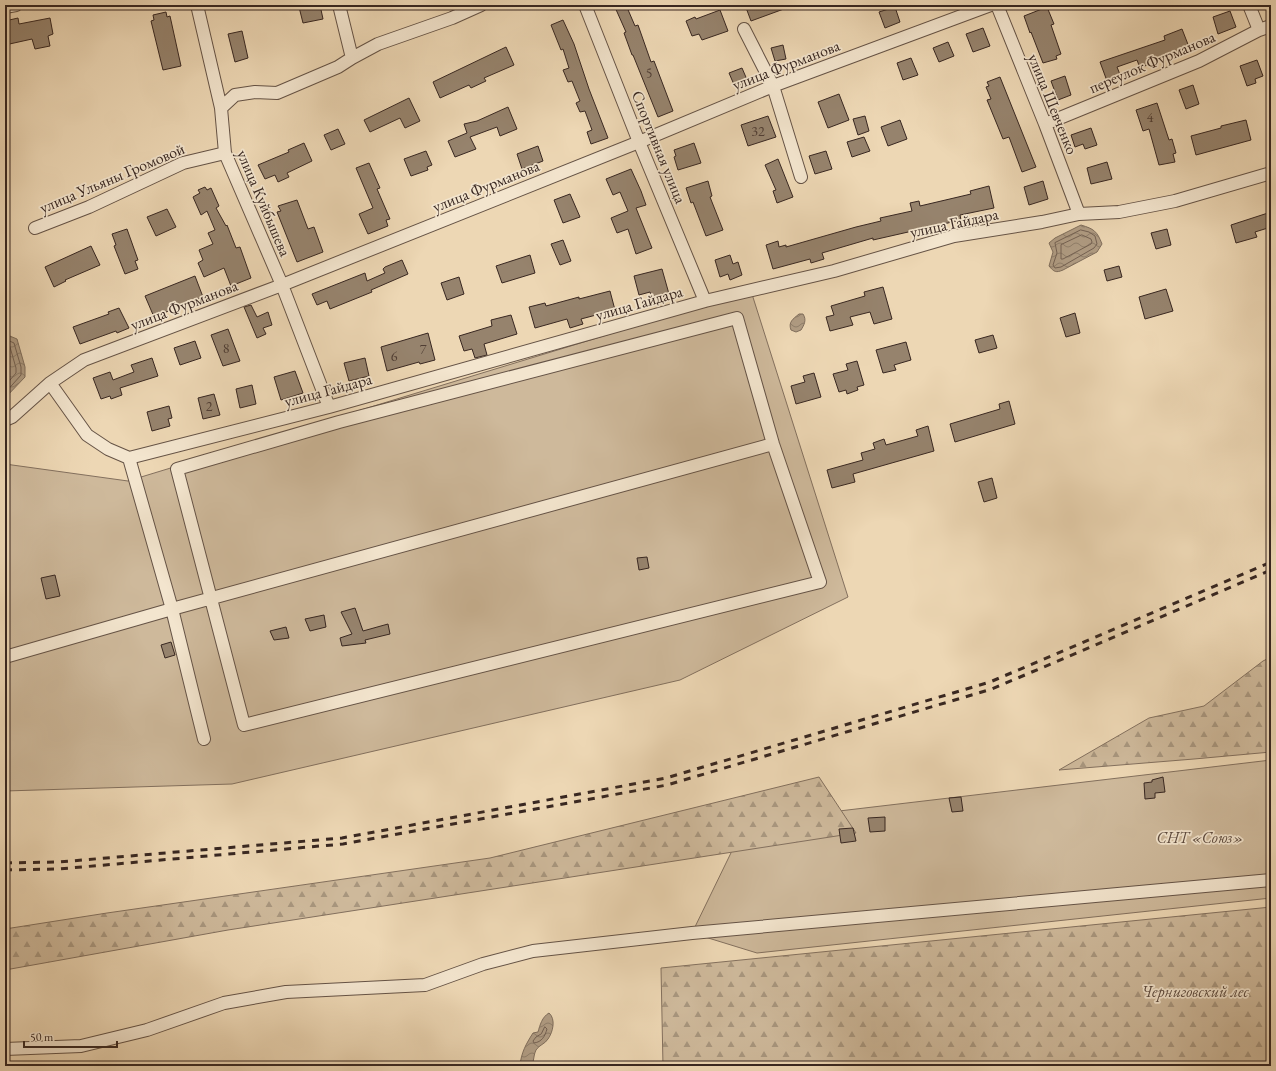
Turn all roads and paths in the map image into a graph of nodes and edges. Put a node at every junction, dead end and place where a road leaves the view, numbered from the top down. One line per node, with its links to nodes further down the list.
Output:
1 (16, 5): 9 (street)
2 (197, 5): 15 (street, улица Куйбышева)
3 (339, 5): 13 (street)
4 (481, 5): 13 (street)
5 (585, 5): 17 (street, Спортивная улица)
6 (992, 5): 14 (street, улица Фурманова)
7 (997, 5): 16 (street, улица Шевченко)
8 (1249, 5): 12 (street)
9 (5, 7)
10 (1271, 26): 12 (street, переулок Фурманова)
11 (744, 29): 14 (street)
12 (1259, 30): 16 (street, переулок Фурманова)
13 (352, 58): 15 (street)
14 (773, 86): 17 (street, улица Фурманова); 20 (street)
15 (221, 108): 18 (street, улица Куйбышева)
16 (1045, 124): 21 (street, улица Шевченко)
17 (639, 142): 23 (street, улица Фурманова); 24 (street, Спортивная улица)
18 (224, 153): 22 (street, улица Ульяны Громовой); 23 (street, улица Куйбышева)
19 (1271, 173): 21 (street, улица Гайдара)
20 (801, 177)
21 (1079, 214): 24 (street, улица Гайдара)
22 (35, 228)
23 (282, 285): 25 (street, улица Фурманова); 26 (street, улица Куйбышева)
24 (705, 301): 26 (street, улица Гайдара)
25 (50, 383): 27 (street, улица Фурманова); 29 (street)
26 (329, 407): 29 (street, улица Гайдара)
27 (5, 420)
28 (773, 444): 30 (street); 30 (street); 30 (street)
29 (129, 458): 31 (street)
30 (210, 599): 31 (street)
31 (172, 609): 32 (street); 33 (street)
32 (5, 657)
33 (204, 739)
34 (1271, 880): 35 (street)
35 (5, 1049)

